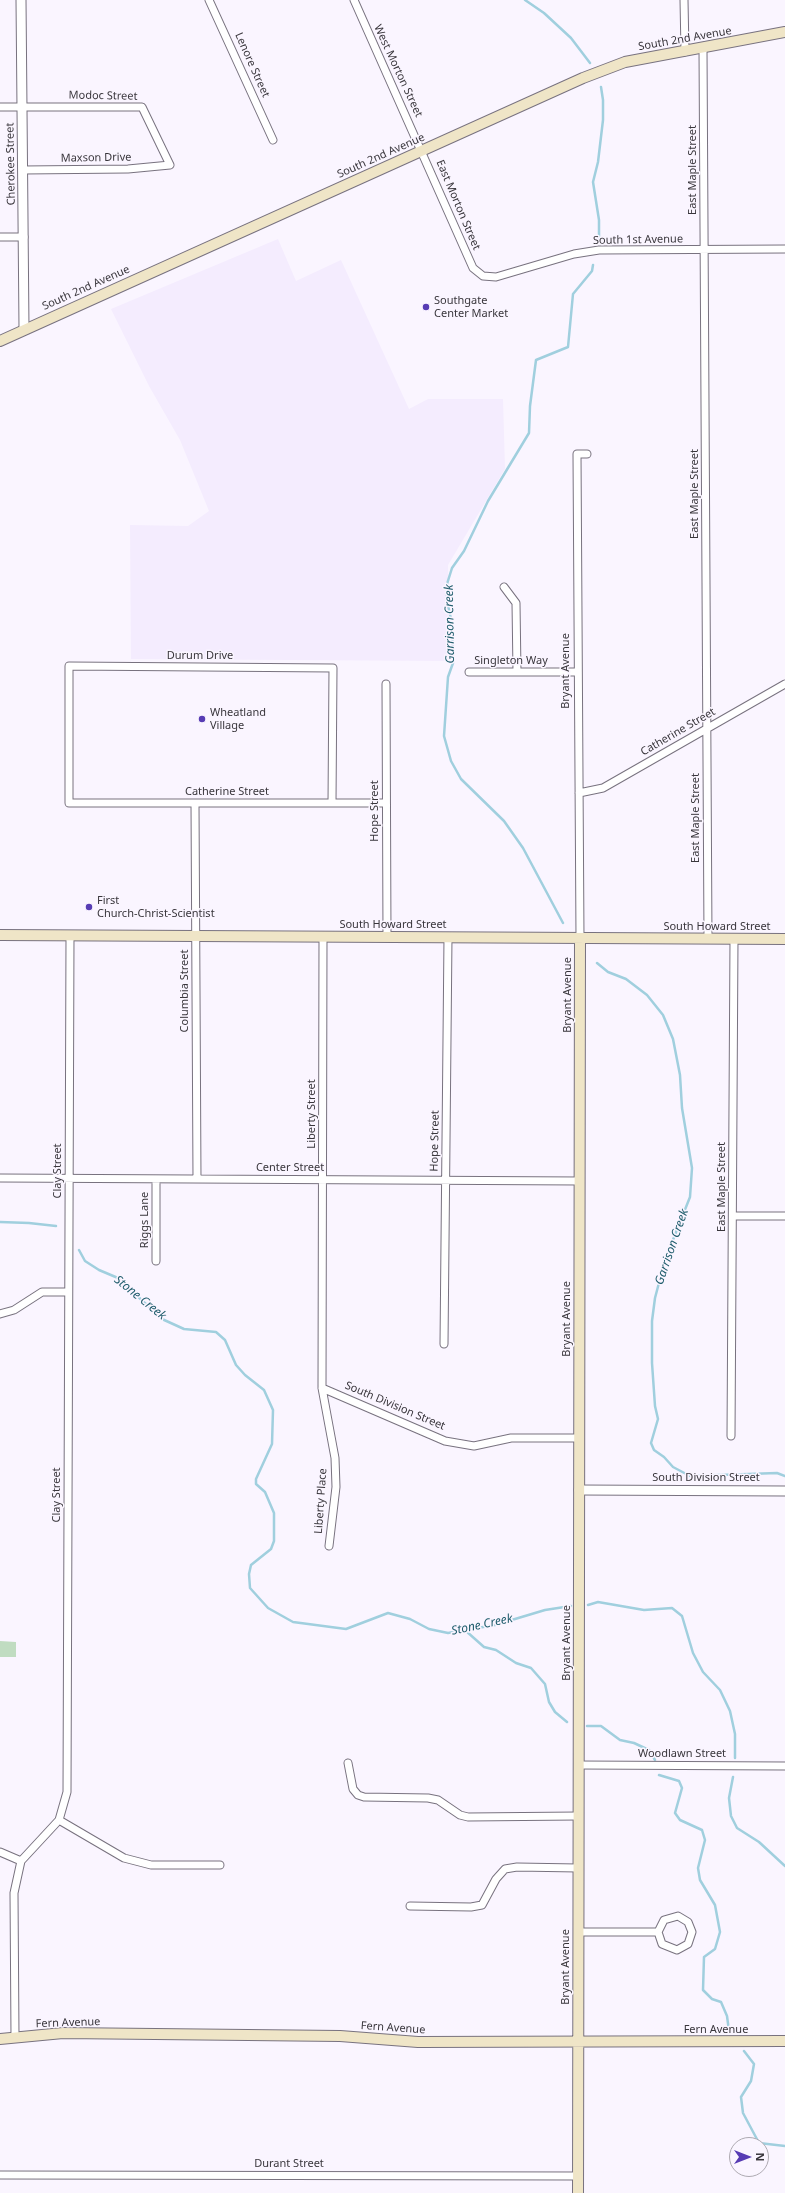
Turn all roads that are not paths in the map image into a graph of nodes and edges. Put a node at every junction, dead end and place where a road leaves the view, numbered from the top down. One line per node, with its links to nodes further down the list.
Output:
1 (21, 0): 9 (street, Cherokee Street)
2 (209, 0): 10 (street, Lenore Street)
3 (354, 0): 11 (street, West Morton Street)
4 (684, 0): 7 (street)
5 (785, 32): 6 (main road, South 2nd Avenue)
6 (703, 49): 7 (main road, South 2nd Avenue); 17 (street, East Maple Street)
7 (685, 52): 11 (main road, South 2nd Avenue)
8 (0, 107): 9 (street, Modoc Street)
9 (22, 107): 12 (street, Modoc Street); 13 (street, Cherokee Street)
10 (273, 140)
11 (423, 150): 18 (street, East Morton Street); 19 (main road, South 2nd Avenue)
12 (170, 165): 13 (street, Maxson Drive)
13 (23, 170): 15 (street, Cherokee Street)
14 (0, 237): 15 (street)
15 (24, 237): 19 (street, Cherokee Street)
16 (785, 249): 17 (street, South 1st Avenue)
17 (704, 250): 18 (street, South 1st Avenue); 28 (street, East Maple Street)
18 (473, 268)
19 (24, 328): 20 (main road, South 2nd Avenue)
20 (0, 341)
21 (586, 454): 25 (street, Bryant Avenue)
22 (504, 587): 24 (street)
23 (469, 672): 24 (street, Singleton Way)
24 (517, 672): 25 (street, Singleton Way)
25 (578, 672): 29 (street, Bryant Avenue)
26 (386, 684): 33 (street, Hope Street)
27 (785, 684): 28 (street, Catherine Street)
28 (707, 728): 29 (street, Catherine Street); 41 (street, East Maple Street)
29 (579, 793): 40 (street, Bryant Avenue)
30 (69, 803): 31 (street, Catherine Street); 32 (street, Durum Drive)
31 (195, 803): 32 (street, Catherine Street); 36 (street, Columbia Street)
32 (332, 803): 33 (street, Catherine Street)
33 (386, 803): 38 (street, Hope Street)
34 (0, 935): 35 (main road, South Howard Street)
35 (70, 936): 36 (main road, South Howard Street); 45 (street, Clay Street)
36 (196, 936): 37 (main road, South Howard Street); 47 (street, Columbia Street)
37 (323, 937): 38 (main road, South Howard Street); 48 (street, Liberty Street)
38 (387, 937): 39 (main road, South Howard Street)
39 (448, 937): 40 (main road, South Howard Street); 49 (street, Hope Street)
40 (580, 938): 41 (main road, South Howard Street); 50 (main road, Bryant Avenue)
41 (708, 939): 42 (main road, South Howard Street)
42 (734, 939): 43 (main road, South Howard Street); 51 (street, East Maple Street)
43 (785, 939)
44 (0, 1178): 45 (street, Center Street)
45 (69, 1178): 46 (street, Center Street); 54 (street, Clay Street)
46 (156, 1179): 47 (street, Center Street); 53 (street, Riggs Lane)
47 (197, 1179): 48 (street, Center Street)
48 (322, 1180): 49 (street, Center Street); 57 (street, Liberty Street)
49 (446, 1180): 50 (street, Center Street); 56 (street, Hope Street)
50 (580, 1181): 59 (main road, Bryant Avenue)
51 (733, 1216): 52 (street); 58 (street, East Maple Street)
52 (785, 1216)
53 (156, 1261)
54 (68, 1292): 55 (street); 67 (street, Clay Street)
55 (0, 1314)
56 (444, 1344)
57 (322, 1388): 59 (street, South Division Street); 62 (street, Liberty Place)
58 (731, 1436)
59 (579, 1438): 60 (main road, Bryant Avenue)
60 (579, 1490): 61 (street, South Division Street); 64 (main road, Bryant Avenue)
61 (785, 1491)
62 (328, 1546)
63 (348, 1764): 66 (street)
64 (578, 1765): 65 (street, Woodlawn Street); 66 (main road, Bryant Avenue)
65 (785, 1766)
66 (578, 1816): 71 (main road, Bryant Avenue)
67 (59, 1820): 69 (street, Clay Street); 70 (street)
68 (0, 1852): 69 (street)
69 (21, 1861): 75 (street)
70 (220, 1865)
71 (578, 1868): 72 (street); 73 (main road, Bryant Avenue)
72 (410, 1906)
73 (578, 1932): 74 (street); 78 (main road, Bryant Avenue)
74 (658, 1932): 74 (street)
75 (15, 2037): 76 (main road, Fern Avenue); 78 (main road, Fern Avenue)
76 (0, 2039)
77 (785, 2041): 78 (main road, Fern Avenue)
78 (578, 2043): 80 (main road, Bryant Avenue)
79 (0, 2175): 80 (street, Durant Street)
80 (578, 2176): 81 (main road, Bryant Avenue)
81 (578, 2193)

